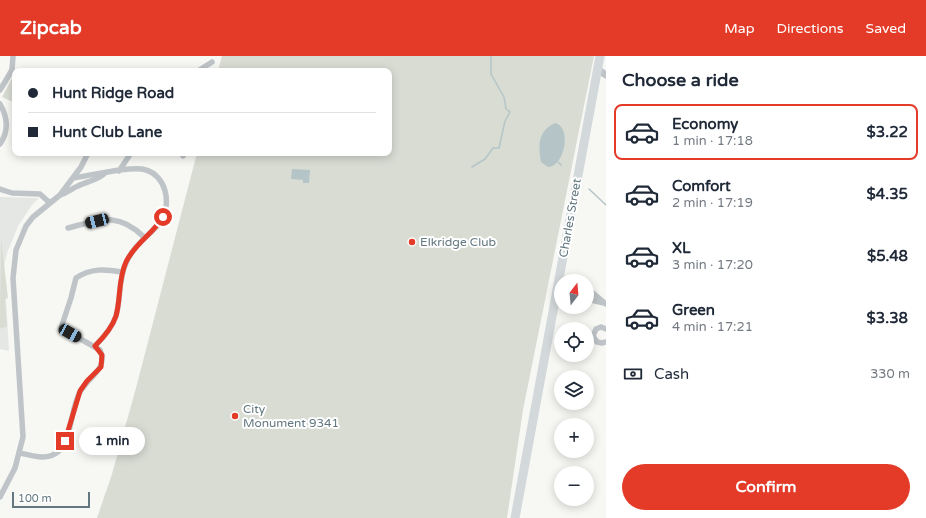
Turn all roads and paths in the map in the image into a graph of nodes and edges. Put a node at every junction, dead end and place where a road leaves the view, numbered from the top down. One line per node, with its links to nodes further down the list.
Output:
1 (13, 56): 4 (street)
2 (600, 56): 6 (main road, Charles Street)
3 (212, 62): 5 (street)
4 (12, 68)
5 (203, 68)
6 (602, 68): 8 (street); 23 (main road, Charles Street)
7 (12, 70): 9 (street)
8 (606, 75)
9 (0, 90)
10 (0, 104): 11 (street)
11 (0, 144)
12 (86, 156): 16 (street)
13 (129, 156): 14 (street)
14 (119, 171): 15 (street); 21 (street)
15 (105, 173): 16 (street); 18 (street)
16 (73, 178): 18 (street)
17 (0, 189): 19 (street)
18 (60, 195): 19 (street)
19 (50, 203): 31 (street)
20 (68, 228): 21 (street)
21 (144, 237): 22 (street)
22 (122, 272): 30 (street); 30 (street)
23 (561, 274)
24 (594, 294): 26 (street)
25 (594, 301): 26 (street)
26 (606, 304)
27 (555, 314): 33 (main road, Charles Street)
28 (606, 329): 29 (street)
29 (606, 342)
30 (95, 346): 31 (street)
31 (20, 453): 32 (street)
32 (0, 497)
33 (515, 518)

